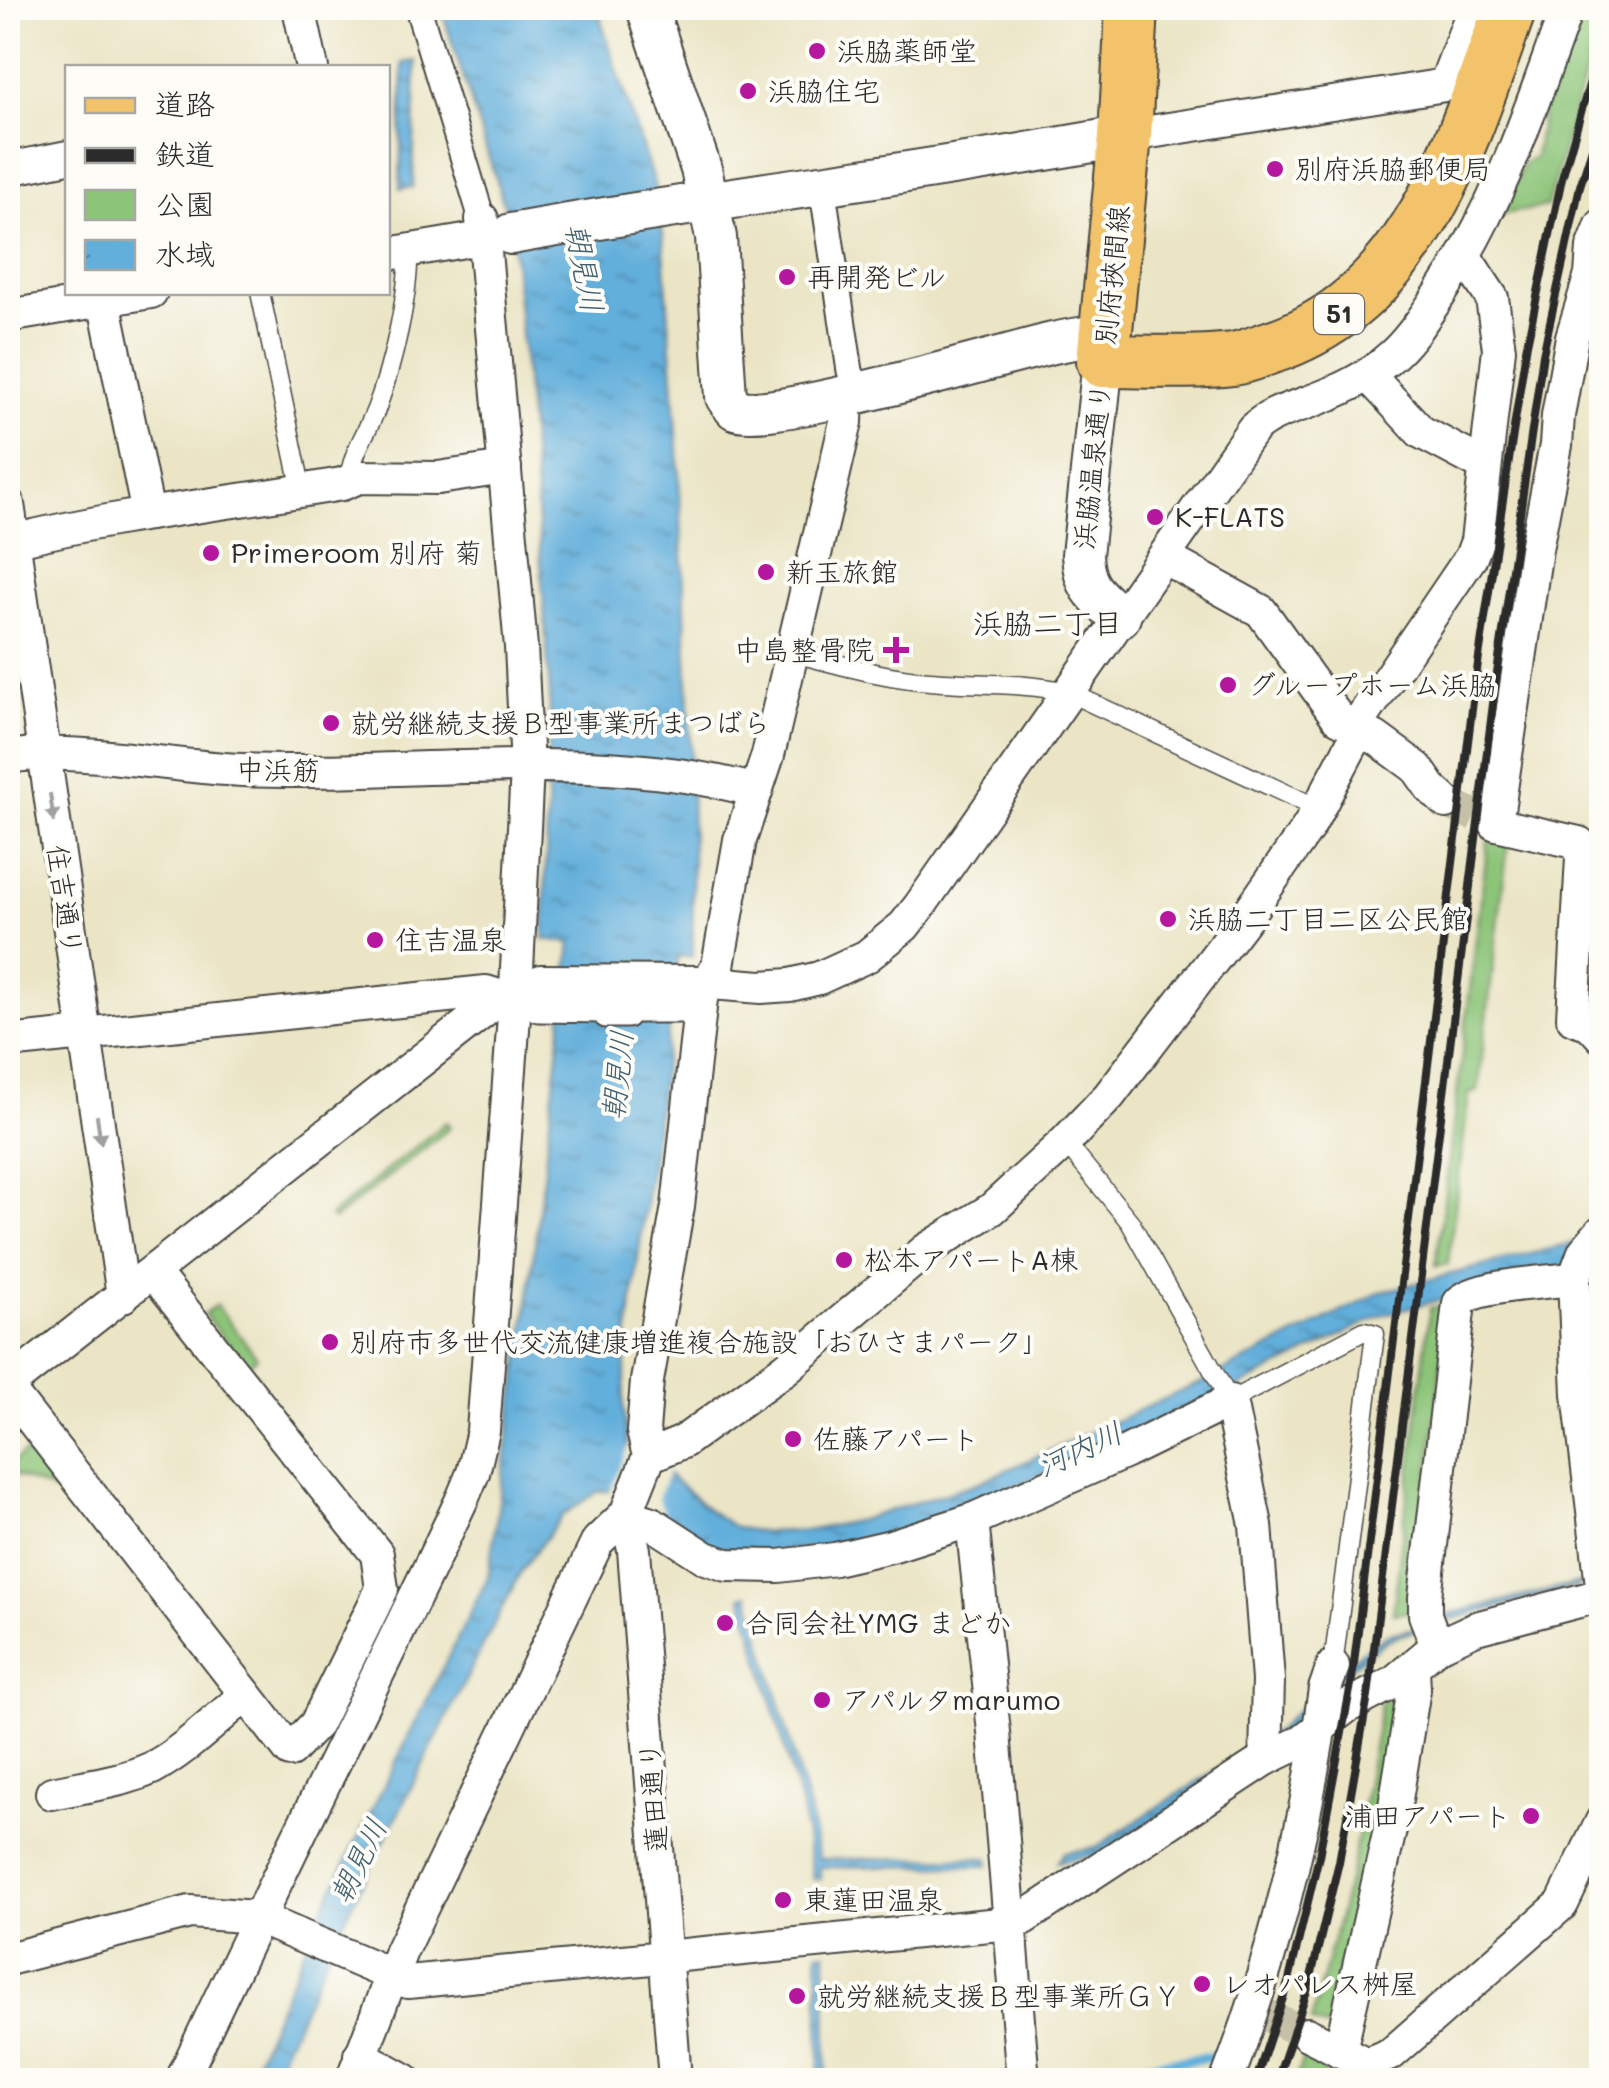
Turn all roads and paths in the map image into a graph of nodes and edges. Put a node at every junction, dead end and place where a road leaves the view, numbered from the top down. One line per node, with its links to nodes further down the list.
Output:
1 (299, 8): 8 (street)
2 (418, 8): 15 (street)
3 (647, 8): 13 (street)
4 (1132, 8): 9 (main road, 別府挾間線)
5 (1474, 8): 9 (street)
6 (1510, 8): 22 (main road, 別府挾間線 / 51)
7 (1567, 8): 17 (street)
8 (311, 65)
9 (1125, 136): 12 (street); 22 (main road, 別府挾間線)
10 (65, 159): 11 (street)
11 (8, 169)
12 (822, 185): 13 (street); 24 (street)
13 (708, 202): 15 (street); 24 (street)
14 (1602, 225): 46 (street)
15 (492, 230): 16 (street); 26 (street)
16 (398, 252): 27 (lane)
17 (1465, 257): 23 (street); 25 (street)
18 (133, 295): 20 (street)
19 (261, 295): 28 (lane)
20 (104, 300): 21 (street); 30 (street)
21 (8, 316)
22 (1105, 348): 24 (street); 33 (street, 浜脇温泉通り)
23 (1368, 376): 25 (street); 32 (street)
24 (852, 394): 34 (street)
25 (1485, 466): 36 (street)
26 (505, 468): 27 (street); 39 (street)
27 (350, 481): 28 (street)
28 (302, 491): 30 (street)
29 (8, 504): 31 (street, 住吉通り)
30 (148, 514): 31 (street)
31 (12, 551): 37 (street, 住吉通り)
32 (1165, 558): 33 (street); 36 (street)
33 (1120, 617): 35 (street)
34 (794, 653): 35 (lane); 40 (street)
35 (1068, 692): 42 (lane); 44 (street)
36 (1359, 731): 41 (street); 42 (street)
37 (44, 754): 38 (street, 中浜筋); 39 (street, 中浜筋); 45 (street, 住吉通り, one-way to 45)
38 (8, 757)
39 (539, 768): 40 (street, 中浜筋); 43 (street)
40 (756, 791): 44 (street)
41 (1446, 802)
42 (1317, 808): 48 (street)
43 (520, 989): 44 (street); 45 (street); 50 (street); 67 (street)
44 (700, 989): 44 (street); 55 (street)
45 (85, 1034): 47 (street); 52 (street, 住吉通り, one-way to 52)
46 (1602, 1037)
47 (8, 1042)
48 (1064, 1142): 54 (lane); 55 (street)
49 (1600, 1232): 51 (street)
50 (153, 1272): 52 (street); 62 (street)
51 (1574, 1277): 58 (street); 59 (street)
52 (123, 1296): 53 (street)
53 (8, 1388): 62 (street)
54 (1224, 1390): 57 (street); 60 (lane); 64 (street)
55 (649, 1456): 56 (street)
56 (628, 1510): 57 (street); 70 (street, 蓮田通り); 71 (street)
57 (972, 1520): 68 (street)
58 (1601, 1585): 59 (street)
59 (1431, 1632): 61 (street)
60 (1333, 1666): 63 (street)
61 (1413, 1668): 63 (street); 73 (street)
62 (246, 1695): 65 (street)
63 (1320, 1719): 64 (street); 79 (street)
64 (1266, 1748): 68 (street)
65 (52, 1793)
66 (1602, 1821): 73 (street)
67 (263, 1920): 69 (street); 71 (street); 75 (street)
68 (1010, 1924): 70 (street); 78 (street)
69 (8, 1959)
70 (665, 1959): 71 (street); 77 (street, 蓮田通り)
71 (382, 1972): 74 (street)
72 (1307, 2034): 73 (street)
73 (1340, 2051)
74 (356, 2068): 76 (street)
75 (182, 2080)
76 (405, 2080)
77 (674, 2080)
78 (1023, 2080)
79 (1227, 2080)

